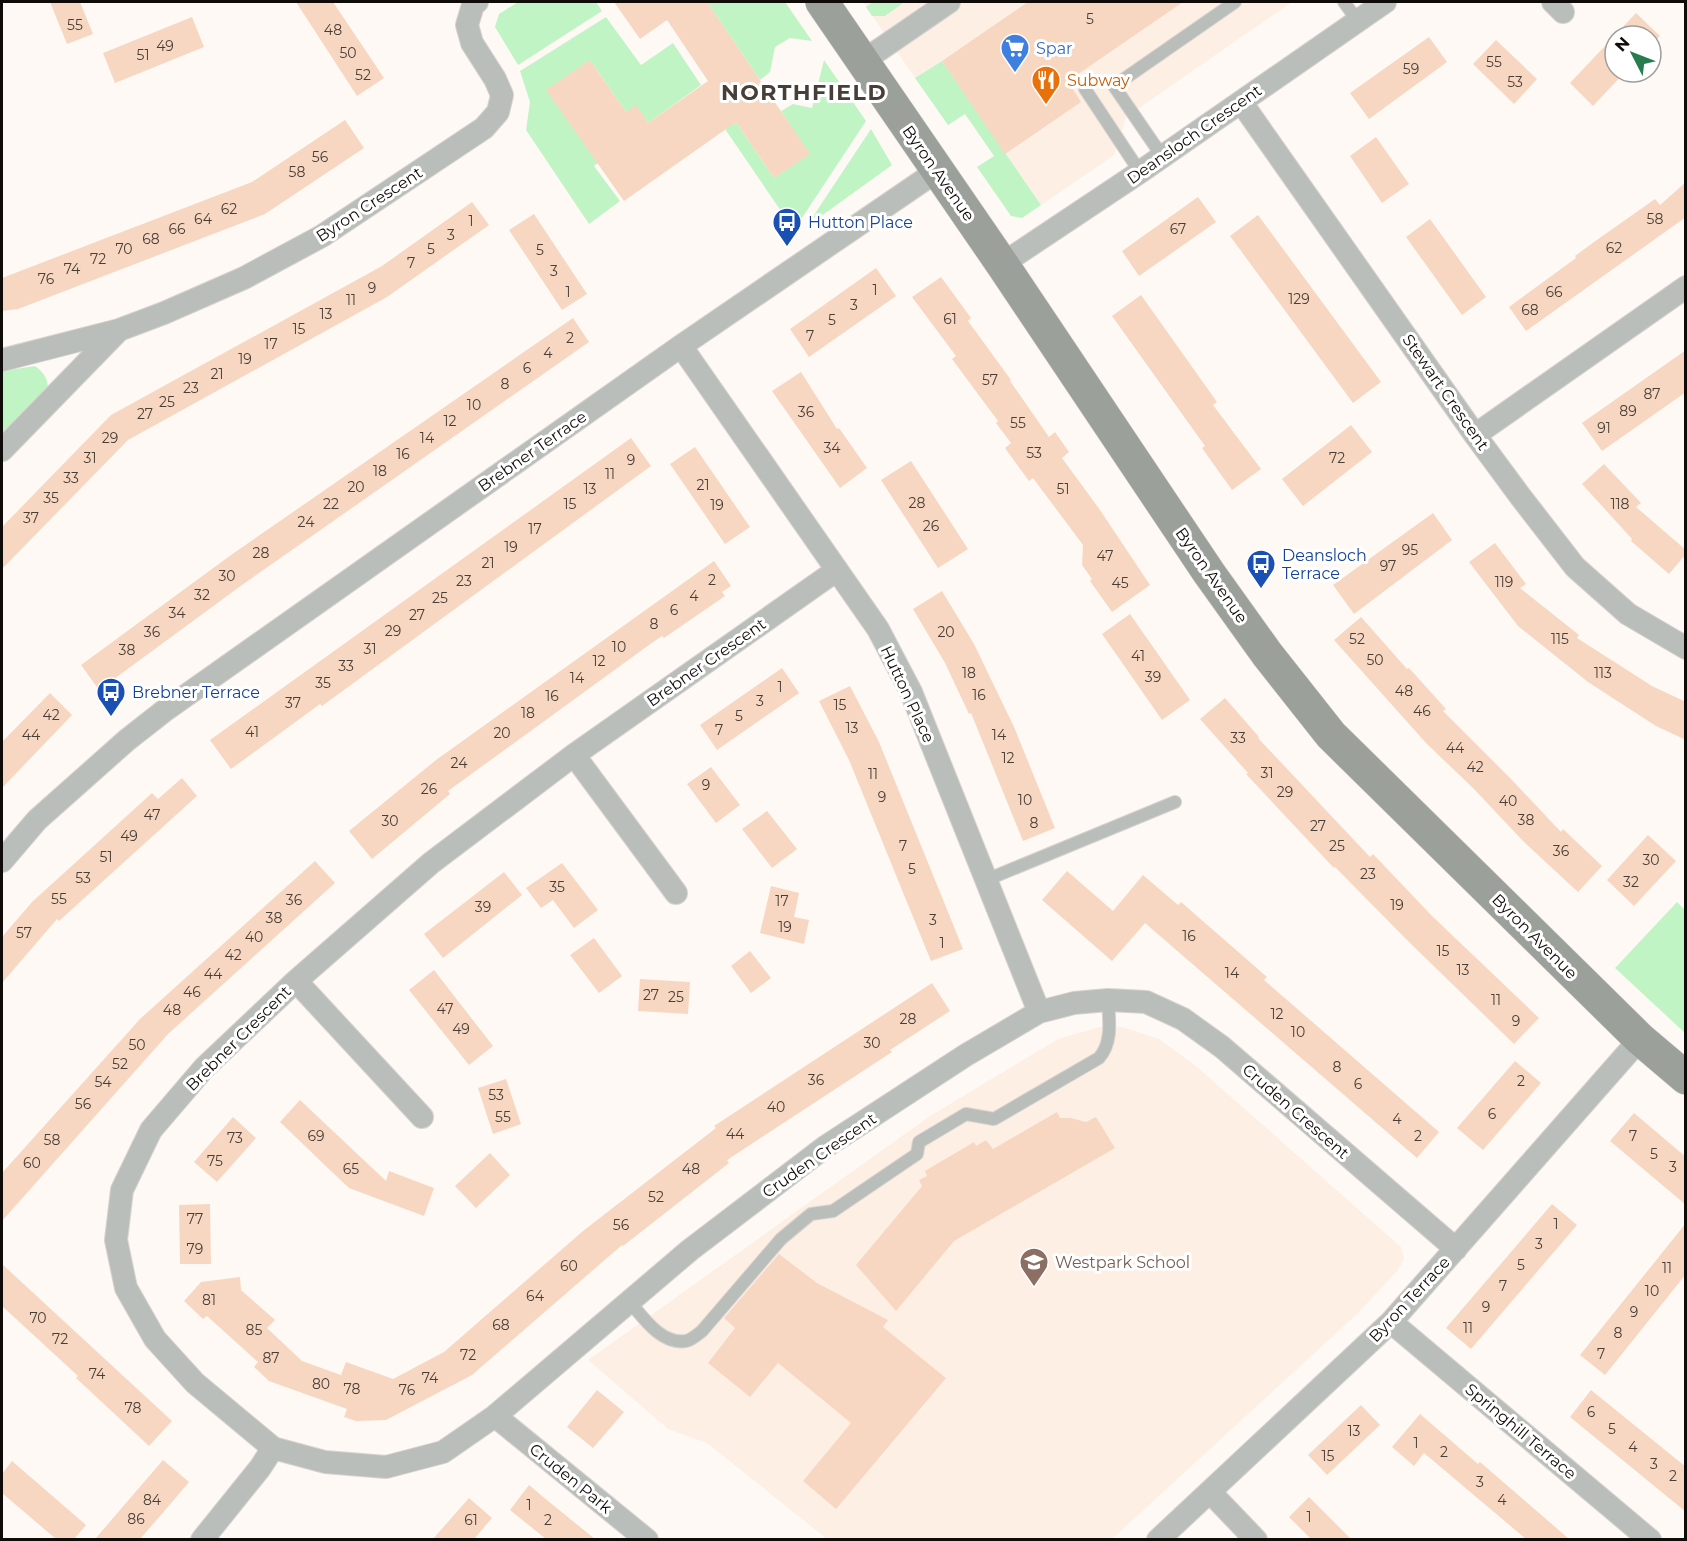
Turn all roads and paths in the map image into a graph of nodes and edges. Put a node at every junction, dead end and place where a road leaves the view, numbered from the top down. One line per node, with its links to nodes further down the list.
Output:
1 (477, 2): 15 (street, Byron Crescent)
2 (822, 2): 7 (street, Byron Avenue)
3 (949, 2): 7 (street)
4 (1235, 2): 10 (lane)
5 (1385, 2): 6 (street, Deansloch Crescent)
6 (1351, 10): 9 (street, Deansloch Crescent)
7 (863, 61): 11 (street, Byron Avenue)
8 (1085, 89): 12 (lane)
9 (1241, 102): 10 (street, Deansloch Crescent); 18 (street, Stewart Crescent)
10 (1162, 156): 12 (street, Deansloch Crescent)
11 (937, 171): 13 (street, Byron Avenue); 16 (street, Brebner Terrace)
12 (1140, 172): 13 (street, Deansloch Crescent)
13 (1002, 264): 30 (street, Byron Avenue)
14 (1686, 287): 18 (street)
15 (119, 330): 17 (street, Byron Crescent); 19 (street, Byron Crescent)
16 (681, 346): 20 (street, Hutton Place); 24 (street, Brebner Terrace)
17 (2, 360)
18 (1475, 435): 21 (street, Stewart Crescent)
19 (2, 450)
20 (837, 570): 22 (street, Brebner Crescent); 25 (street, Hutton Place)
21 (1686, 648)
22 (574, 754): 26 (street); 27 (street, Brebner Crescent)
23 (1175, 802): 25 (lane)
24 (2, 861)
25 (986, 880): 29 (street, Hutton Place)
26 (676, 893)
27 (296, 981): 32 (street, Brebner Crescent); 37 (street, Brebner Crescent)
28 (1108, 1000): 29 (street, Cruden Crescent); 33 (street, Cruden Crescent); 34 (lane)
29 (1039, 1012): 34 (street, Cruden Crescent)
30 (1640, 1039): 31 (street, Byron Avenue); 33 (street, Byron Terrace)
31 (1686, 1078)
32 (422, 1117)
33 (1456, 1249): 35 (street, Byron Terrace)
34 (629, 1300): 36 (street, Cruden Crescent)
35 (1391, 1322): 38 (street, Byron Terrace); 43 (street, Springhill Terrace)
36 (495, 1416): 37 (street, Cruden Crescent); 40 (street, Cruden Park)
37 (273, 1448): 39 (street)
38 (1210, 1492): 41 (street, Byron Terrace); 42 (street)
39 (202, 1539)
40 (647, 1539)
41 (1158, 1539)
42 (1256, 1539)
43 (1650, 1539)

